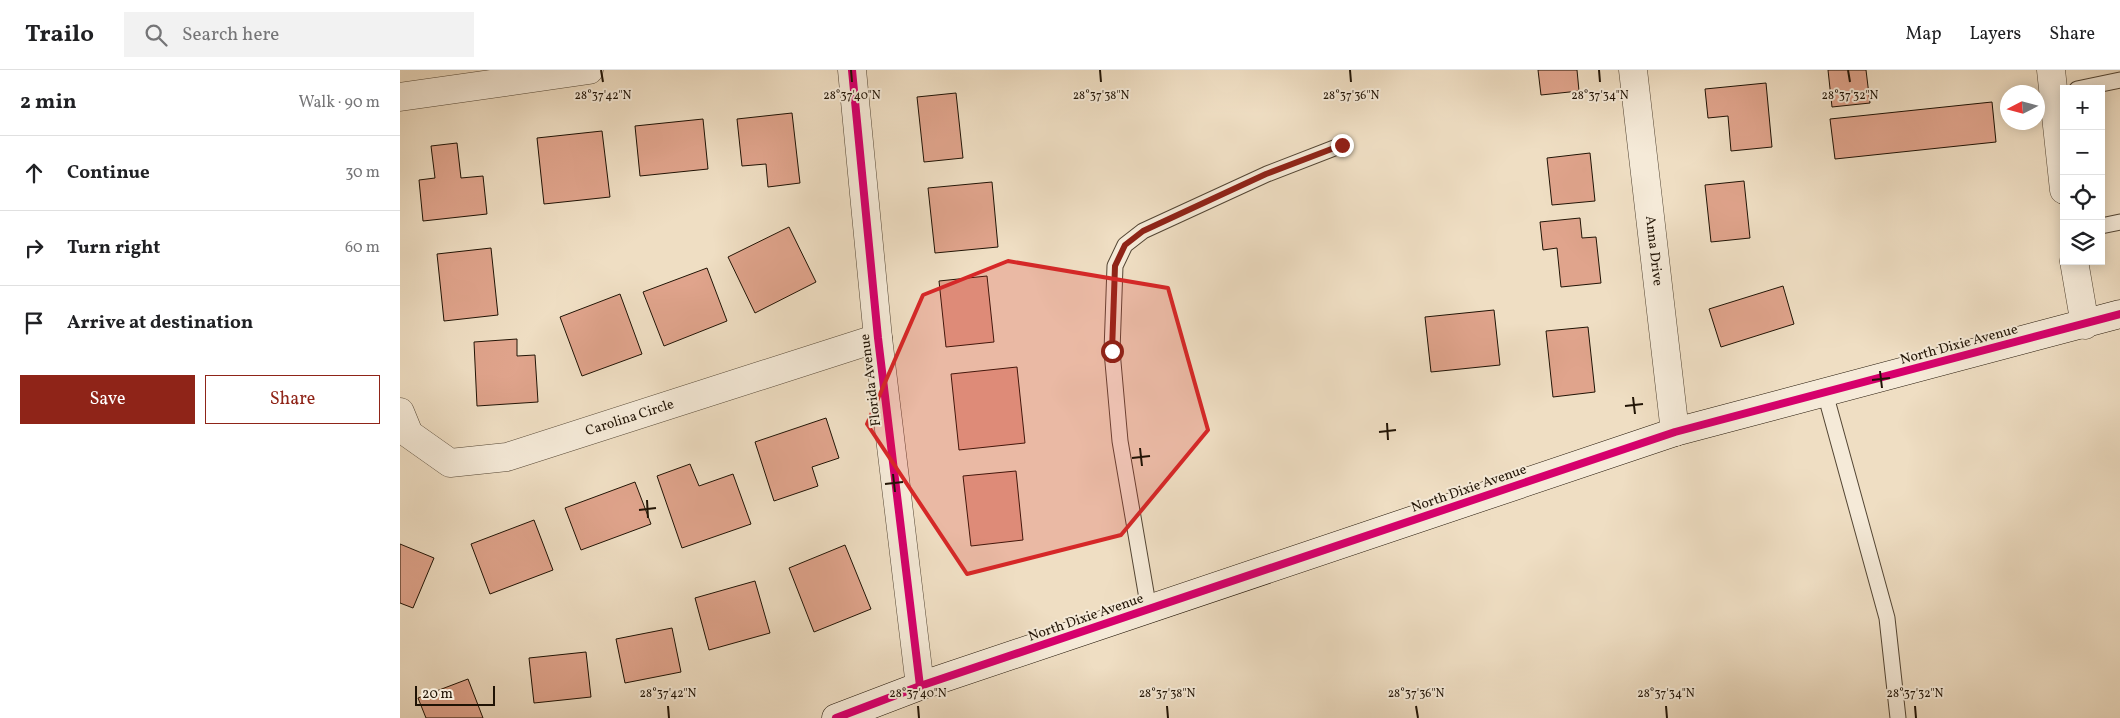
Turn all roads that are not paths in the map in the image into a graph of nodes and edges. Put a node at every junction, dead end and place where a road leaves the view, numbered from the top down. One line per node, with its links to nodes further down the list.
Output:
1 (589, 70): 6 (street)
2 (852, 70): 15 (street, Florida Avenue)
3 (1633, 70): 18 (street, Anna Drive)
4 (2113, 77): 5 (lane)
5 (2067, 85)
6 (400, 97)
7 (2062, 130): 9 (street)
8 (1342, 145): 19 (lane)
9 (2064, 175)
10 (2120, 222): 11 (lane)
11 (2105, 225)
12 (2075, 265): 14 (street)
13 (2120, 314): 14 (street, North Dixie Avenue)
14 (2085, 325): 16 (street, North Dixie Avenue)
15 (878, 338): 17 (street, Carolina Circle); 20 (street, Florida Avenue)
16 (1826, 393): 18 (street, North Dixie Avenue); 22 (lane)
17 (400, 412)
18 (1675, 432): 19 (street, North Dixie Avenue)
19 (1149, 610): 20 (street, North Dixie Avenue)
20 (920, 686): 21 (street, North Dixie Avenue)
21 (838, 718)
22 (1898, 718)

